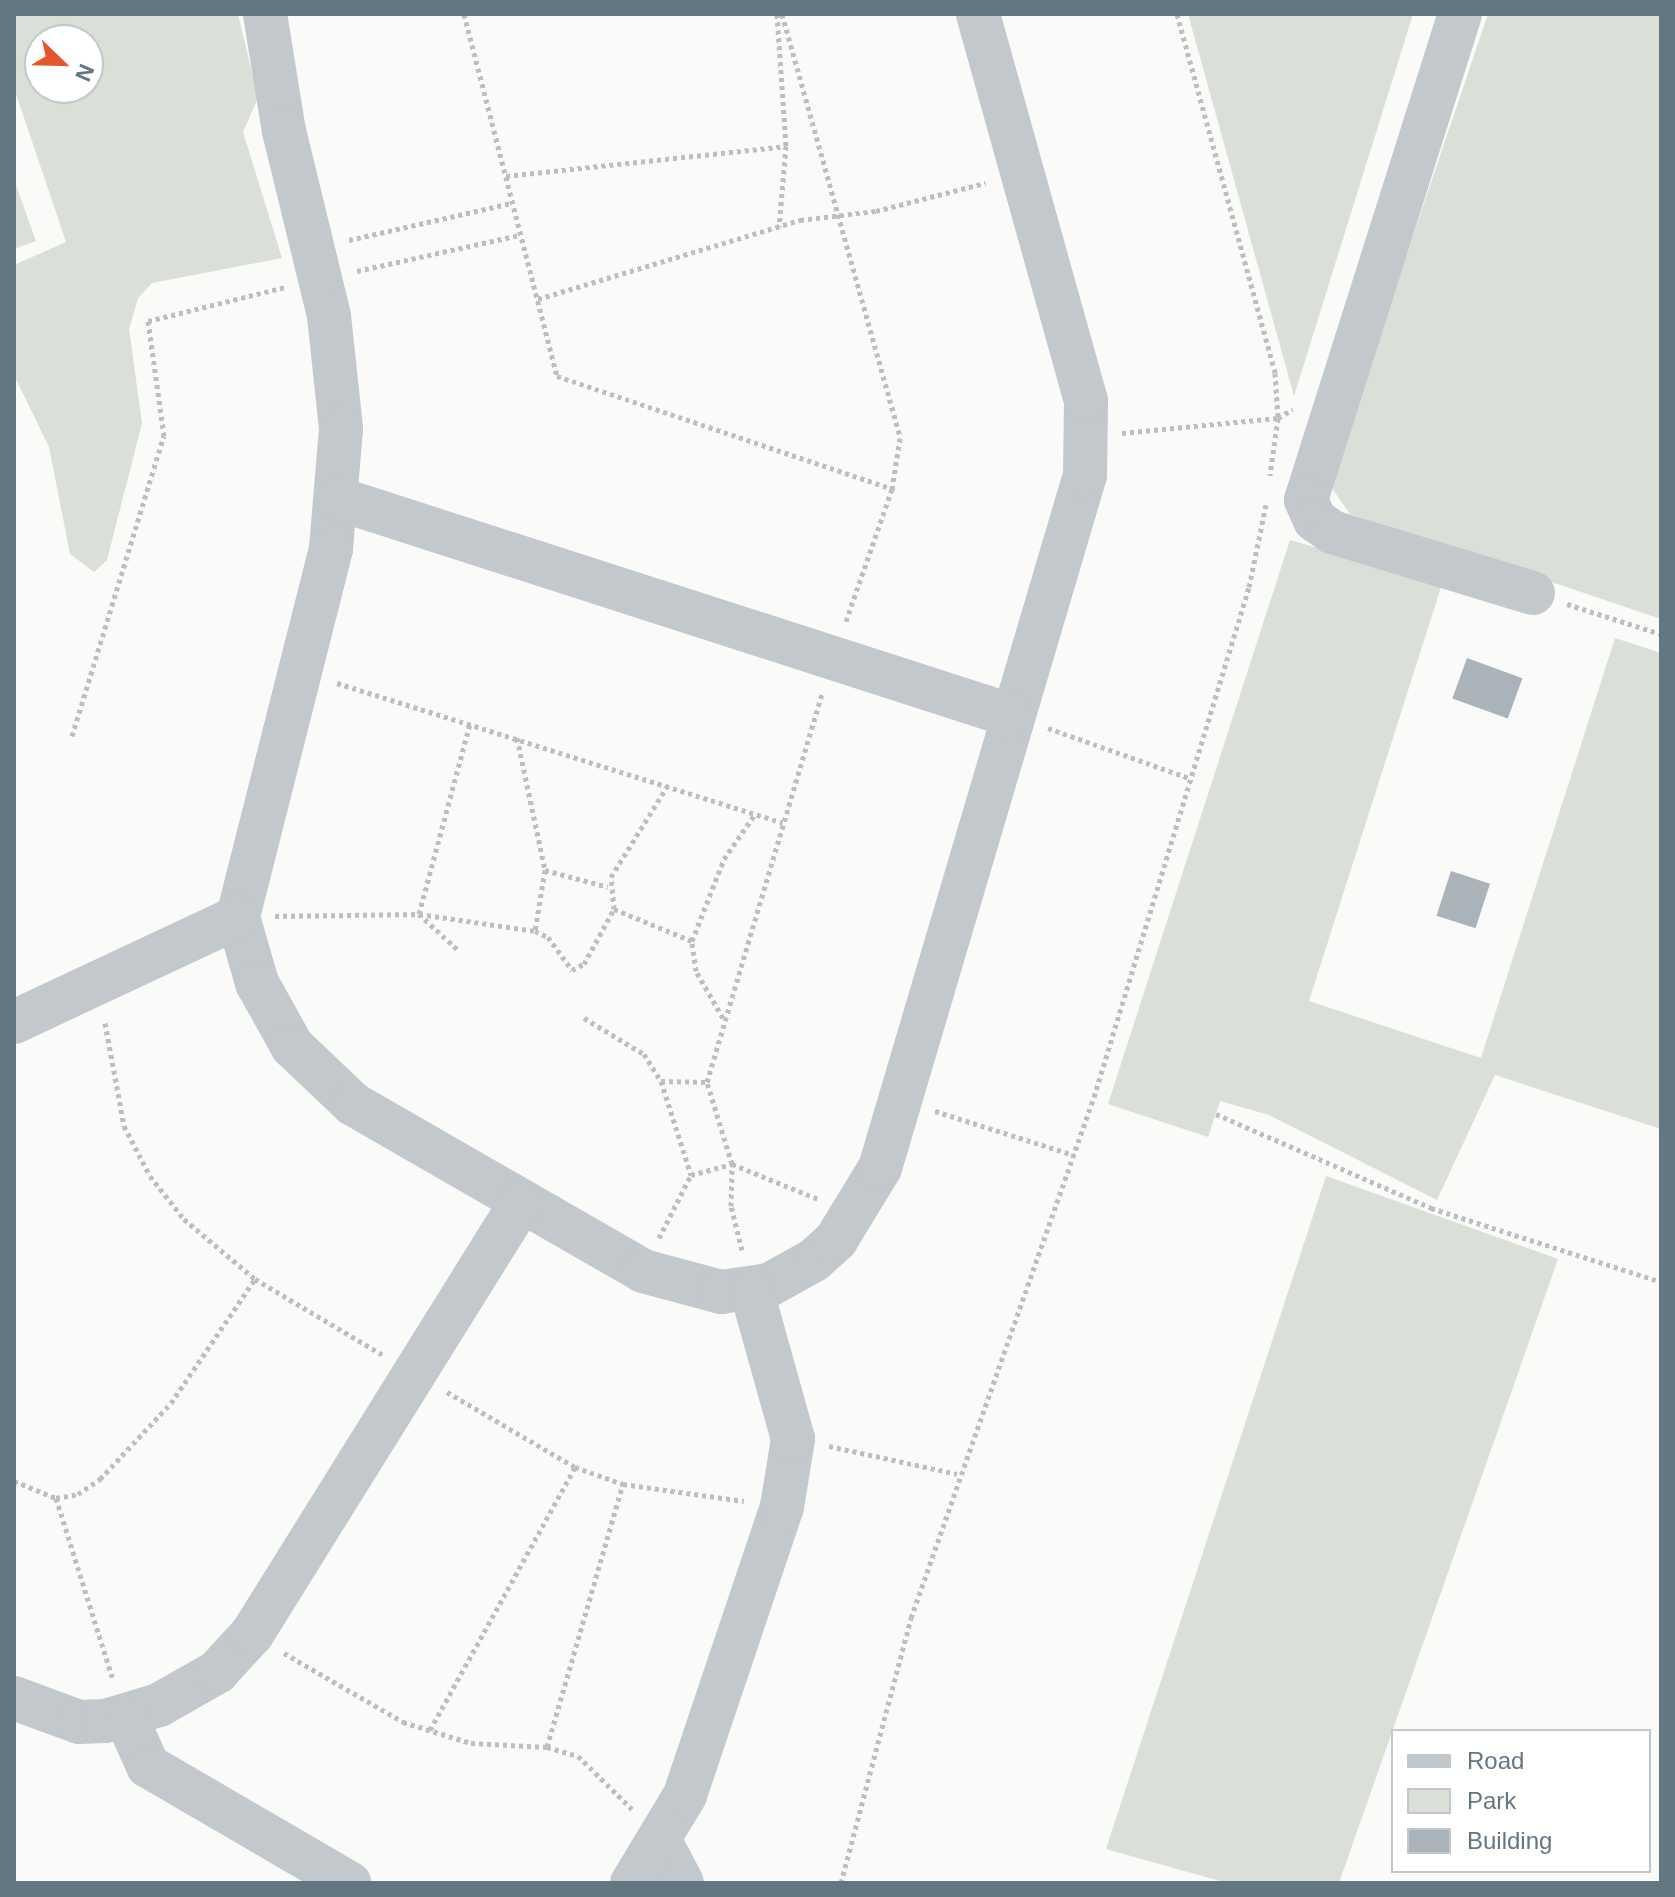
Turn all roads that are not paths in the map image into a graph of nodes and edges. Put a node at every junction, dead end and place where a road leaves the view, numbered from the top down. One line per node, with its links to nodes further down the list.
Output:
1 (265, 14): 4 (street)
2 (978, 14): 6 (street)
3 (1460, 14): 5 (street)
4 (339, 499): 6 (street); 7 (street)
5 (1533, 593)
6 (1013, 716): 10 (street)
7 (238, 917): 8 (street); 9 (street)
8 (14, 1022)
9 (520, 1204): 10 (street); 12 (street)
10 (751, 1289): 13 (street)
11 (14, 1698): 12 (street)
12 (126, 1717): 14 (street)
13 (661, 1843): 15 (street); 16 (street)
14 (349, 1883)
15 (632, 1883)
16 (682, 1883)

